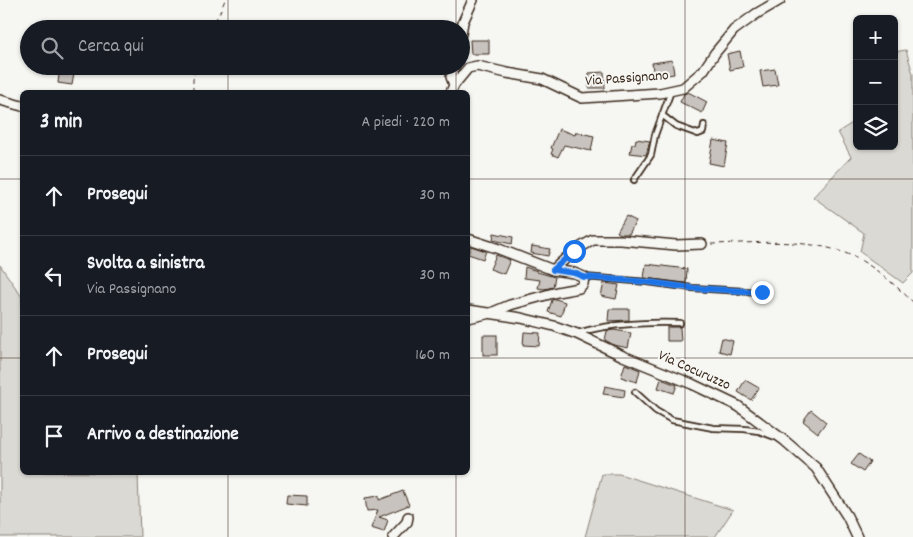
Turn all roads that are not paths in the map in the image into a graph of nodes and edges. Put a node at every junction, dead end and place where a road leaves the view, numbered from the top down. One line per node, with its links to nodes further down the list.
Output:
1 (473, 0): 3 (street)
2 (780, 0): 8 (street, Via Passignano)
3 (464, 20)
4 (470, 68): 8 (street, Via Passignano)
5 (452, 75): 7 (street)
6 (463, 75): 7 (street, Via Passignano)
7 (452, 89)
8 (671, 91): 11 (lane)
9 (0, 100): 10 (street)
10 (20, 105)
11 (662, 115): 12 (lane); 13 (lane)
12 (704, 125)
13 (634, 180)
14 (470, 240): 16 (street)
15 (702, 244): 16 (street)
16 (553, 270): 17 (street)
17 (584, 277): 18 (lane); 20 (street)
18 (762, 292)
19 (470, 310): 20 (street, Via Cocuruzzo)
20 (491, 313): 21 (street); 23 (street, Via Cocuruzzo)
21 (470, 318)
22 (680, 323): 23 (lane)
23 (577, 334): 25 (street, Via Cocuruzzo)
24 (635, 392): 25 (lane)
25 (785, 441): 28 (street, Via Cocuruzzo)
26 (408, 517): 27 (street)
27 (393, 537)
28 (857, 537)

